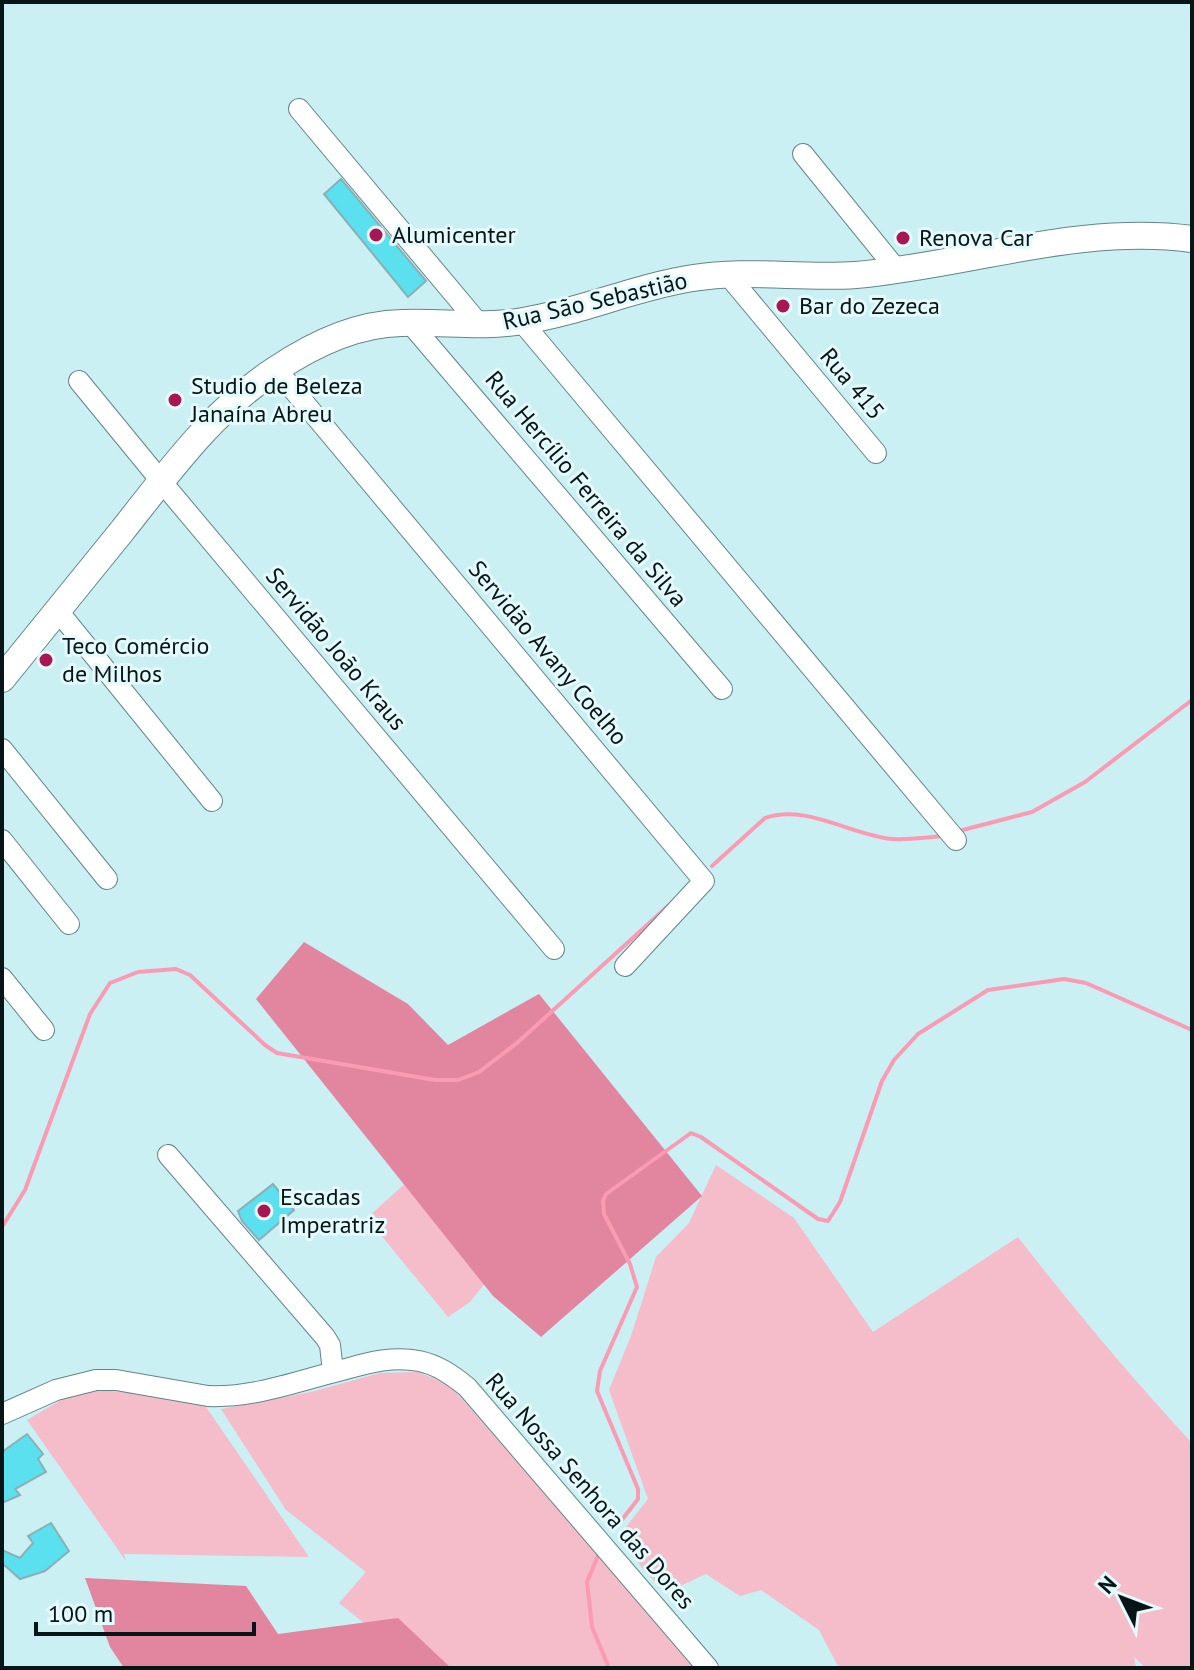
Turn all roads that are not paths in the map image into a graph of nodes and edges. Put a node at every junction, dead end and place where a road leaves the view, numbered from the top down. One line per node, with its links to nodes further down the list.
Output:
1 (299, 109): 8 (street)
2 (803, 154): 4 (street)
3 (1192, 239): 4 (main road, Rua São Sebastião)
4 (897, 270): 5 (main road, Rua São Sebastião)
5 (728, 275): 6 (main road, Rua São Sebastião); 11 (street, Rua 415)
6 (522, 322): 8 (main road, Rua São Sebastião); 19 (street)
7 (410, 323): 8 (main road, Rua São Sebastião); 9 (main road, Rua São Sebastião); 15 (street, Rua Hercílio Ferreira da Silva)
8 (480, 325)
9 (276, 369): 12 (main road, Rua São Sebastião); 23 (street, Servidão Avany Coelho)
10 (79, 381): 12 (street, Servidão João Kraus)
11 (876, 453)
12 (161, 481): 13 (main road, Rua São Sebastião); 22 (street, Servidão João Kraus)
13 (58, 611): 14 (main road, Rua São Sebastião); 17 (street)
14 (3, 675)
15 (722, 689)
16 (2, 749): 20 (street)
17 (212, 801)
18 (2, 840): 21 (street)
19 (956, 840)
20 (107, 879)
21 (69, 924)
22 (554, 949)
23 (625, 966)
24 (2, 978): 25 (street)
25 (44, 1030)
26 (168, 1155): 27 (street)
27 (333, 1372): 28 (street, Rua Nossa Senhora das Dores); 29 (street, Rua Nossa Senhora das Dores)
28 (2, 1414)
29 (708, 1668)

